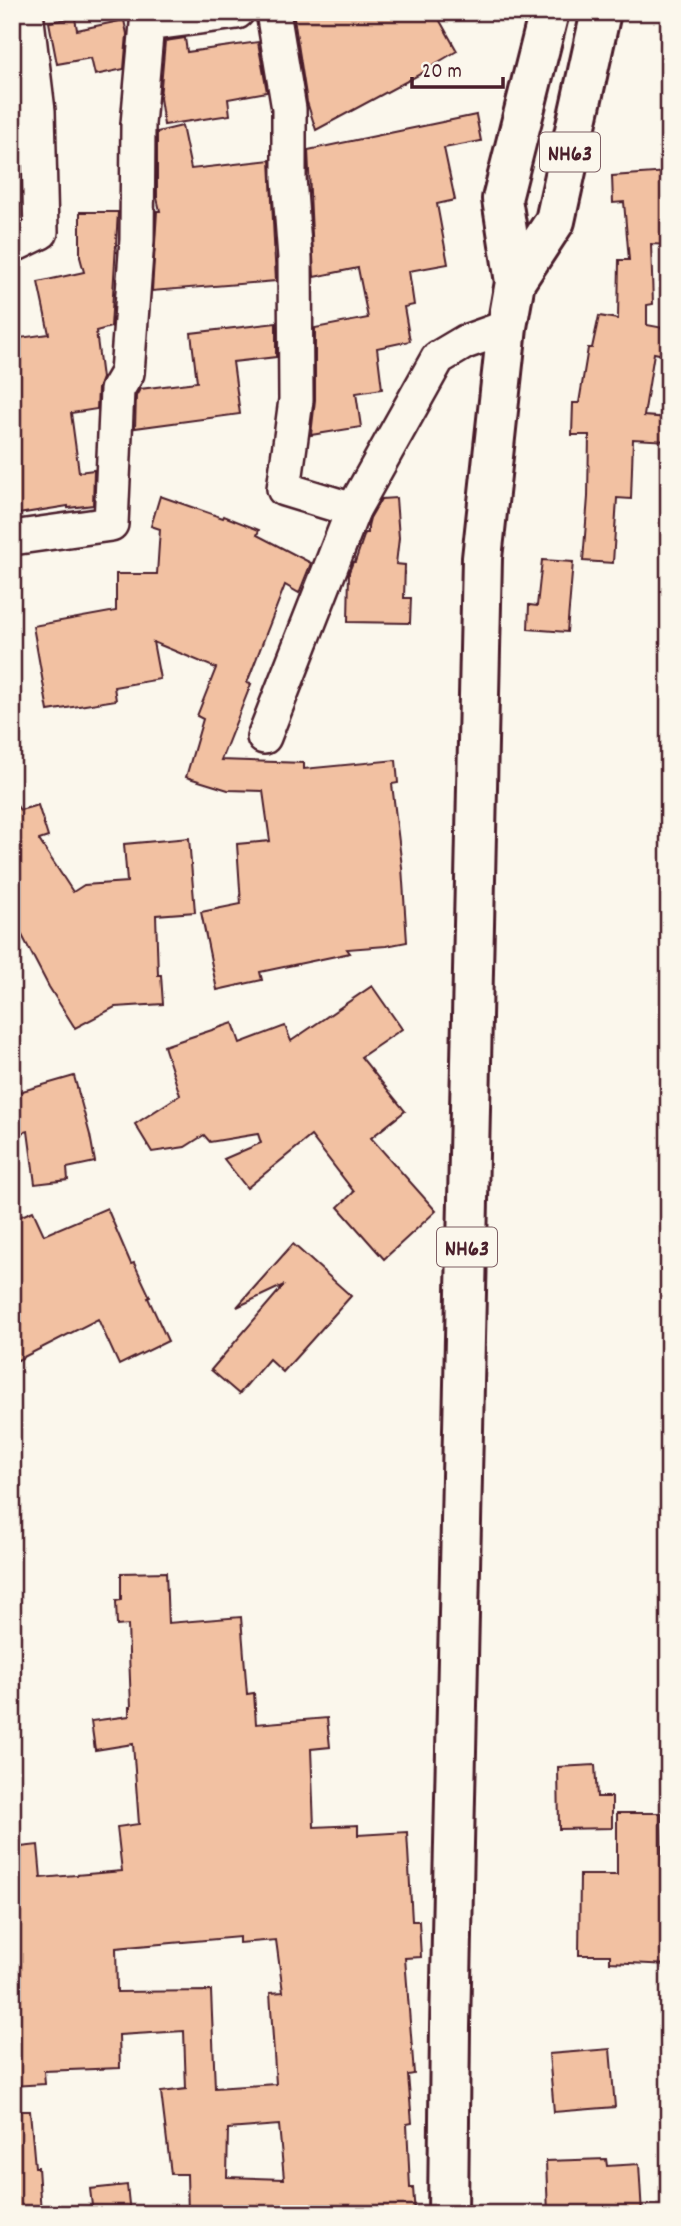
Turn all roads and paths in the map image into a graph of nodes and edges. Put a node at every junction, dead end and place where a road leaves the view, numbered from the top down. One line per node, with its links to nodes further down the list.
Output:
1 (26, 12): 6 (street)
2 (237, 12): 10 (street)
3 (273, 12): 9 (street)
4 (549, 12): 7 (highway, NH63)
5 (601, 12): 7 (highway, NH63)
6 (12, 246)
7 (515, 282): 8 (highway, NH63)
8 (507, 327): 9 (street); 12 (highway, NH63)
9 (353, 510): 11 (street)
10 (12, 538)
11 (264, 737)
12 (448, 2214)

